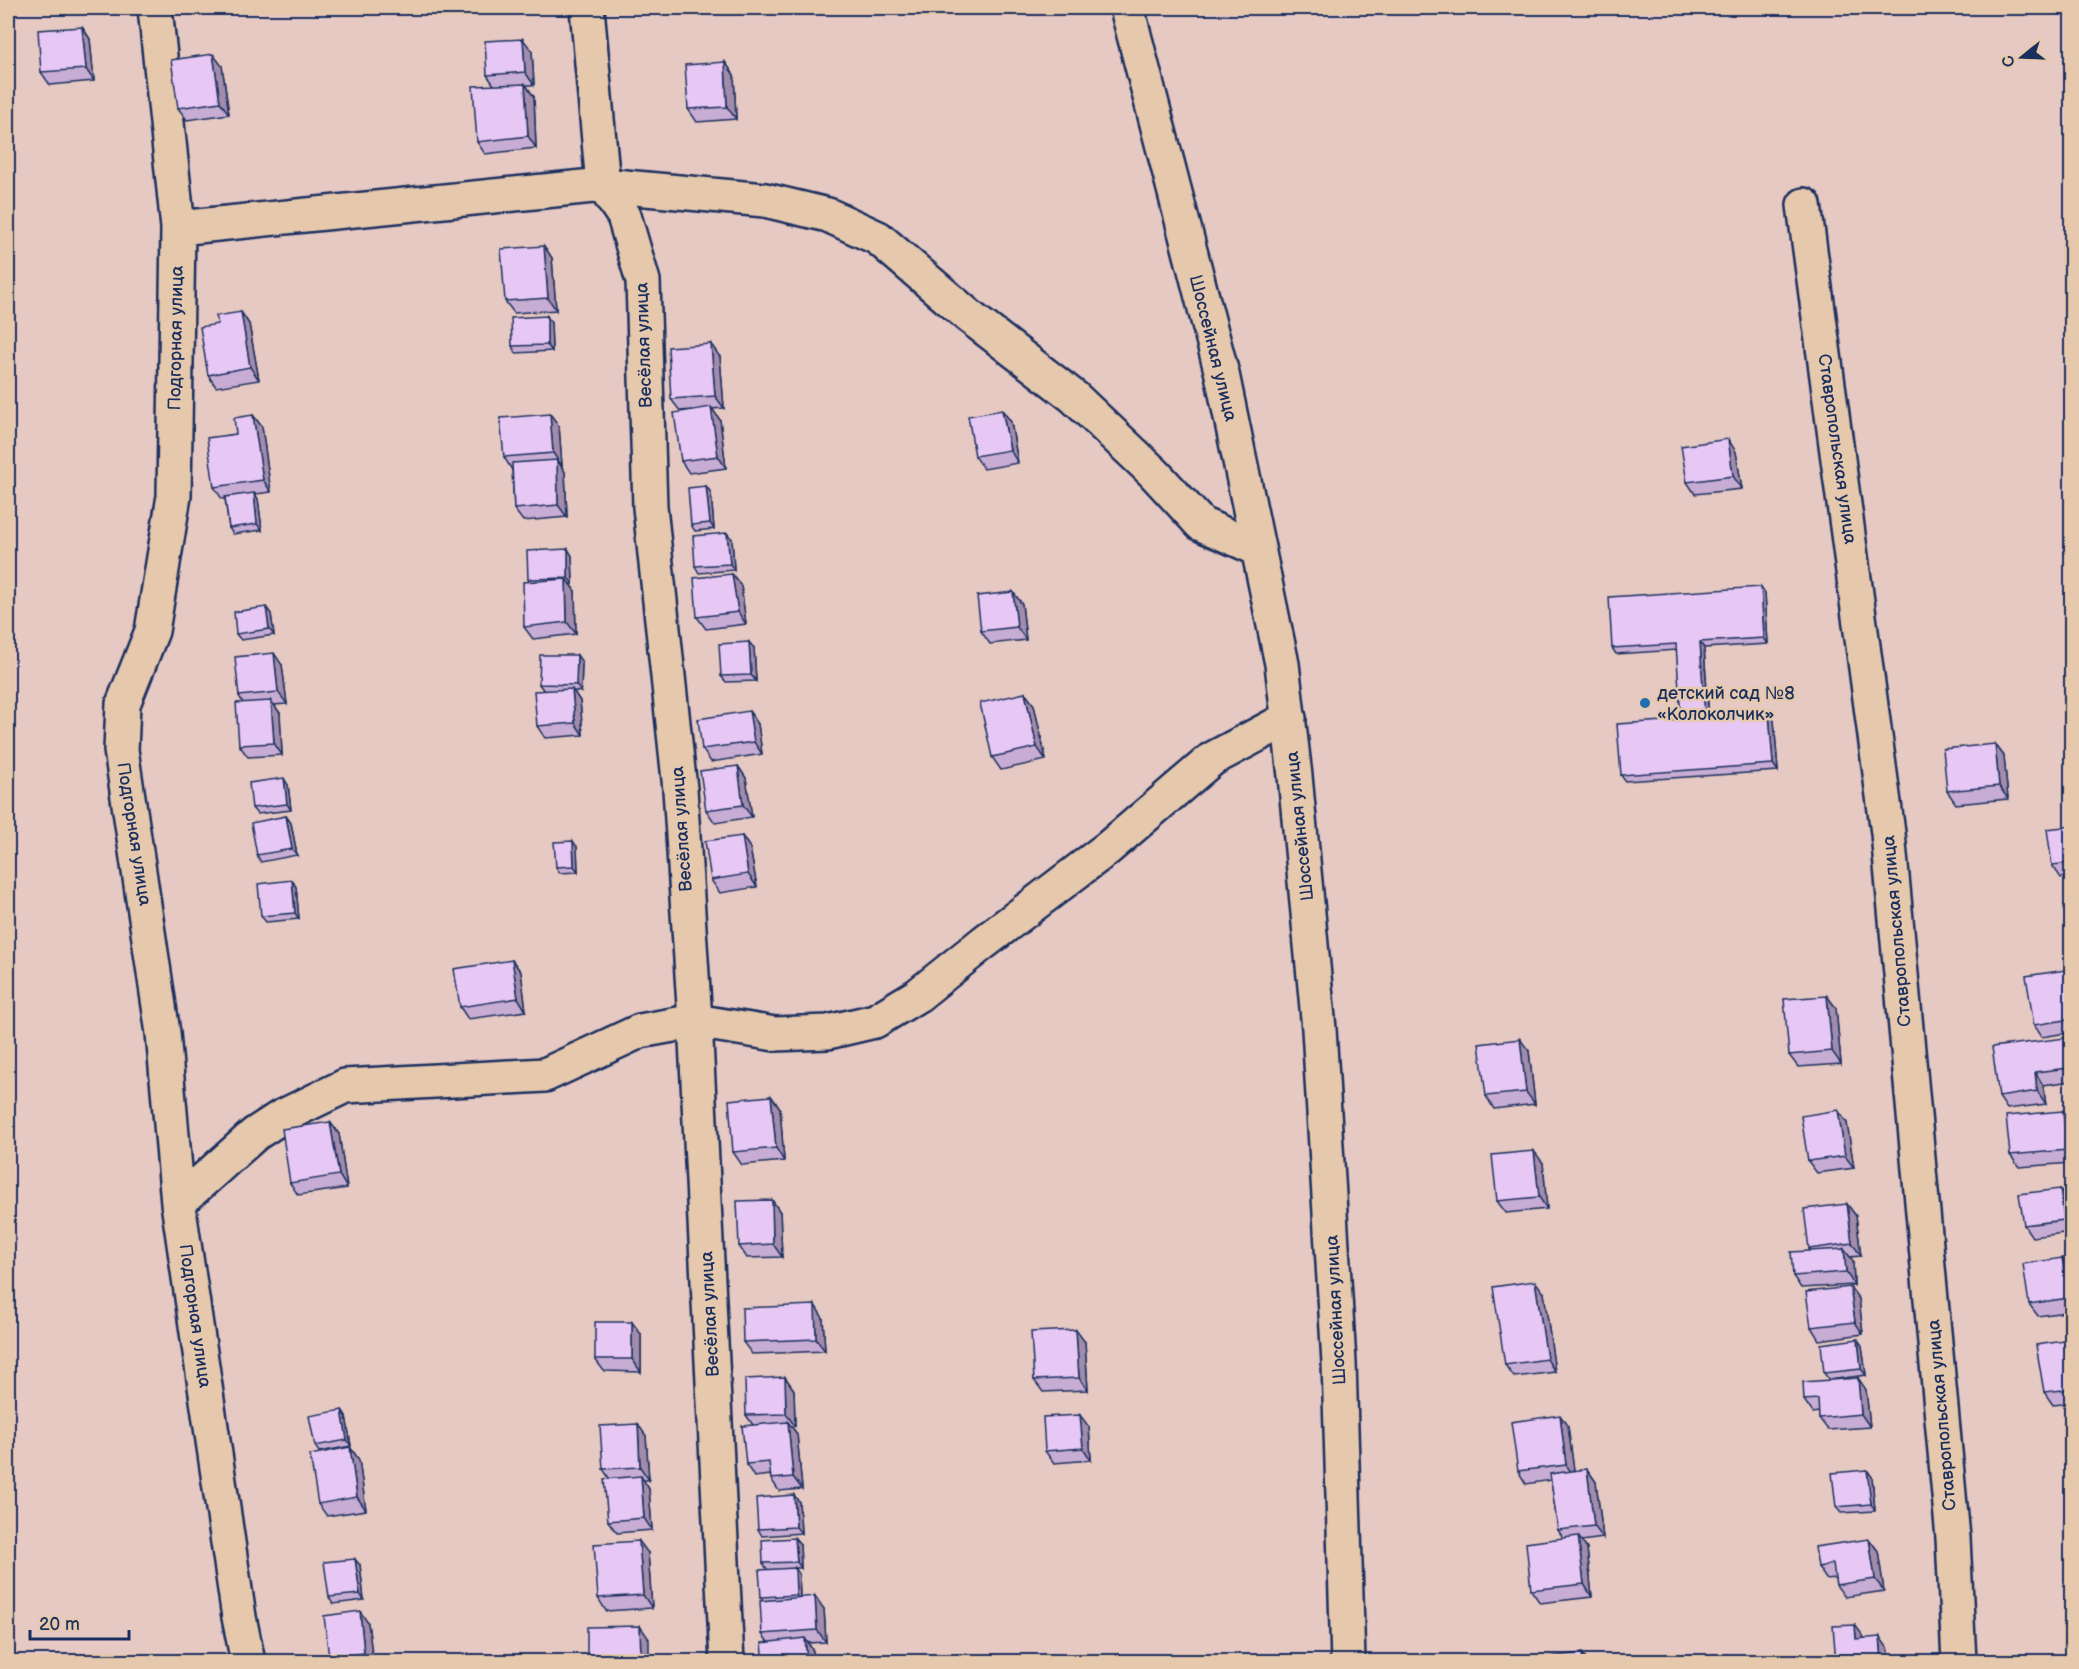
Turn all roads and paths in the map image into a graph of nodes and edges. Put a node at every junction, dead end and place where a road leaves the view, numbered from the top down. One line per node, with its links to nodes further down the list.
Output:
1 (155, 8): 6 (street, Подгорная улица)
2 (587, 8): 4 (street, Весёлая улица)
3 (1127, 8): 7 (street, Шоссейная улица)
4 (603, 185): 6 (street); 7 (street); 9 (street, Весёлая улица)
5 (1804, 205): 14 (street, Ставропольская улица)
6 (178, 228): 10 (street, Подгорная улица)
7 (1258, 549): 8 (street, Шоссейная улица)
8 (1289, 718): 9 (street); 13 (street, Шоссейная улица)
9 (695, 1021): 10 (street); 12 (street, Весёлая улица)
10 (178, 1203): 11 (street, Подгорная улица)
11 (248, 1662)
12 (728, 1662)
13 (1348, 1662)
14 (1959, 1662)

